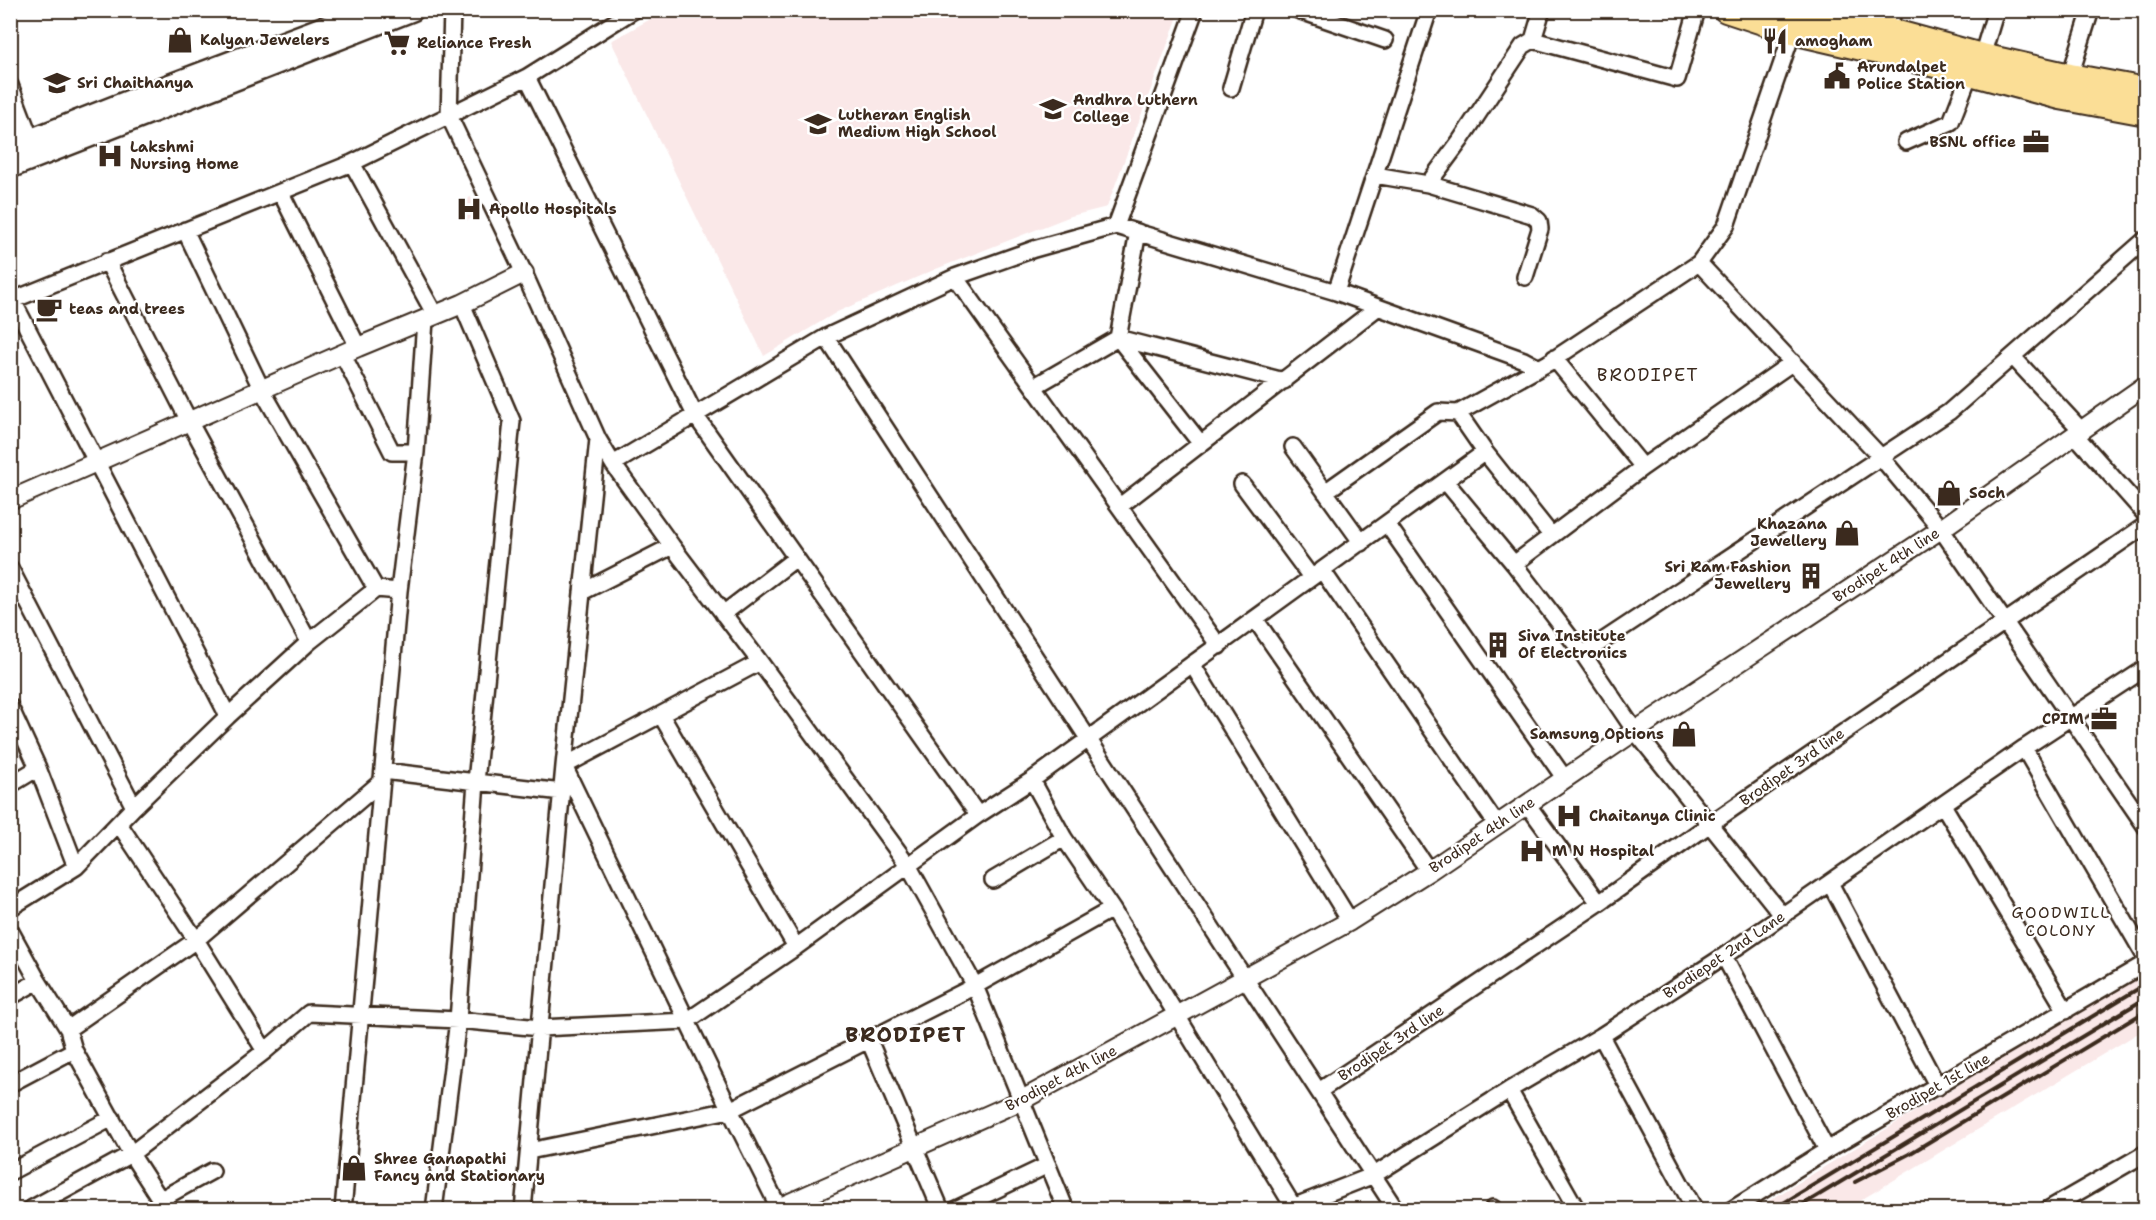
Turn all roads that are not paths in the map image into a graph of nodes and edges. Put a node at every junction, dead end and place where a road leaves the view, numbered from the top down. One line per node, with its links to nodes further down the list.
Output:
1 (370, 10): 26 (main road)
2 (412, 10): 30 (main road)
3 (452, 10): 25 (street)
4 (634, 10): 20 (street)
5 (1195, 10): 34 (street)
6 (1254, 10): 22 (street)
7 (1298, 10): 16 (street)
8 (1428, 10): 31 (street)
9 (1542, 10): 17 (street)
10 (1696, 10): 17 (street)
11 (1726, 10): 14 (main road)
12 (1996, 10): 18 (street)
13 (2091, 10): 19 (street)
14 (1797, 16): 15 (main road); 18 (main road); 39 (street)
15 (1891, 20): 18 (main road)
16 (1384, 40)
17 (1533, 40): 32 (street)
18 (1976, 65): 19 (main road); 24 (main road); 27 (street)
19 (2070, 76): 23 (main road)
20 (527, 78): 25 (street); 60 (street)
21 (10, 86): 26 (street)
22 (1231, 88)
23 (2145, 90)
24 (2145, 113)
25 (449, 116): 29 (street); 40 (street)
26 (31, 140): 28 (main road)
27 (1906, 142)
28 (10, 148)
29 (352, 163): 33 (street); 47 (street)
30 (10, 167)
31 (1374, 175): 32 (street); 43 (street)
32 (1428, 184): 42 (street)
33 (281, 193): 35 (street); 50 (street)
34 (1116, 226): 36 (street); 41 (street)
35 (184, 230): 38 (street); 58 (street)
36 (1138, 232): 43 (street); 49 (street)
37 (2145, 239): 51 (street)
38 (106, 261): 44 (street); 61 (street)
39 (1699, 263): 52 (street); 53 (street)
40 (524, 273): 45 (street); 63 (street)
41 (956, 277): 48 (street); 57 (street)
42 (1525, 277)
43 (1336, 292): 46 (street)
44 (12, 298): 69 (street)
45 (462, 304): 47 (street); 112 (street)
46 (1377, 308): 54 (street); 55 (street)
47 (430, 317): 50 (street); 66 (street)
48 (826, 337): 60 (street); 105 (street)
49 (1118, 338): 55 (street); 57 (street); 64 (street)
50 (350, 351): 58 (street); 66 (street)
51 (2013, 357): 62 (street); 68 (street)
52 (1554, 358): 54 (street); 71 (street)
53 (1793, 362): 68 (street); 71 (street)
54 (1539, 368): 59 (street)
55 (1284, 381): 64 (street)
56 (2145, 385): 62 (street, Brodipet 4th line)
57 (1035, 386): 76 (street)
58 (262, 390): 61 (street); 88 (street)
59 (1458, 413): 67 (street); 74 (street)
60 (695, 415): 70 (street); 84 (street)
61 (189, 421): 69 (street); 94 (street)
62 (2079, 433): 77 (street); 80 (street, Brodipet 4th line)
63 (598, 439): 70 (street); 90 (street)
64 (1201, 444): 76 (street)
65 (1293, 447): 74 (street)
66 (416, 452): 89 (street)
67 (1485, 452): 72 (street); 81 (street)
68 (1880, 456): 80 (street); 96 (street)
69 (98, 463): 75 (street); 102 (street)
70 (613, 464): 83 (street)
71 (1643, 467): 81 (street)
72 (1446, 482): 78 (street); 85 (street)
73 (1242, 484): 87 (street)
74 (1325, 492): 82 (street)
75 (10, 500)
76 (1120, 506): 95 (street)
77 (2145, 515)
78 (1387, 524): 82 (street); 110 (street)
79 (2145, 525): 93 (street, Brodipet 3rd line)
80 (1941, 529): 93 (street); 104 (street, Brodipet 4th line)
81 (1551, 535): 85 (street)
82 (1362, 543): 87 (street)
83 (672, 546): 90 (street); 91 (street)
84 (796, 558): 91 (street); 118 (street)
85 (1514, 564): 96 (street)
86 (10, 567): 117 (street)
87 (1316, 573): 92 (street); 121 (street)
88 (376, 589): 89 (street); 94 (street)
89 (399, 591): 109 (street)
90 (582, 592): 107 (street)
91 (723, 614): 97 (street)
92 (1255, 619): 95 (street); 126 (street)
93 (2004, 621): 103 (street); 120 (street, Brodipet 3rd line)
94 (309, 642): 102 (street)
95 (1219, 646): 98 (street)
96 (1583, 654): 104 (street)
97 (760, 662): 101 (street); 124 (street)
98 (1192, 664): 105 (street); 133 (street)
99 (2145, 668): 103 (street, Brodiepet 2nd Lane)
100 (10, 707): 108 (street)
101 (661, 715): 107 (street); 136 (street)
102 (228, 716): 117 (street)
103 (2070, 718): 106 (street, Brodiepet 2nd Lane); 122 (street)
104 (1635, 731): 110 (street, Brodipet 4th line); 120 (street)
105 (1088, 738): 111 (street); 140 (street)
106 (2024, 748): 116 (street, Brodiepet 2nd Lane); 138 (street)
107 (564, 766): 114 (street); 148 (street)
108 (38, 768): 113 (street); 125 (street)
109 (382, 776): 112 (street); 135 (street); 145 (street)
110 (1565, 779): 115 (street, Brodipet 4th line)
111 (1032, 780): 118 (street); 123 (street)
112 (476, 782): 114 (street); 147 (street)
113 (10, 784)
114 (562, 792): 149 (street)
115 (1527, 804): 121 (street, Brodipet 4th line); 129 (street)
116 (1944, 804): 128 (street, Brodiepet 2nd Lane); 144 (street)
117 (134, 807): 119 (street)
118 (978, 815): 124 (street)
119 (119, 824): 125 (street); 135 (street)
120 (1710, 824): 129 (street, Brodipet 3rd line); 132 (street)
121 (1497, 825): 126 (street, Brodipet 4th line)
122 (2145, 827)
123 (1064, 838): 127 (street); 131 (street)
124 (908, 865): 136 (street); 142 (street)
125 (76, 867): 130 (street)
126 (1428, 871): 133 (street, Brodipet 4th line)
127 (993, 880)
128 (1830, 883): 132 (street, Brodiepet 2nd Lane); 156 (street)
129 (1599, 903): 158 (street, Brodipet 3rd line)
130 (10, 908)
131 (1112, 909): 142 (street); 146 (street)
132 (1783, 916): 137 (street, Brodiepet 2nd Lane)
133 (1350, 921): 140 (street, Brodipet 4th line)
134 (10, 930): 141 (street)
135 (196, 940): 150 (street); 154 (street)
136 (796, 947): 148 (street)
137 (1725, 956): 151 (street, Brodiepet 2nd Lane); 163 (street)
138 (2145, 958)
139 (2145, 963): 144 (street, Brodipet 1st line)
140 (1245, 979): 146 (street, Brodipet 4th line); 158 (street)
141 (38, 981): 143 (street); 150 (street)
142 (975, 986): 152 (street); 159 (street)
143 (10, 997)
144 (2066, 1011): 156 (street, Brodipet 1st line)
145 (361, 1015): 147 (street); 154 (street); 174 (street)
146 (1178, 1016): 159 (street, Brodipet 4th line); 172 (street)
147 (458, 1020): 149 (street); 175 (street)
148 (687, 1021): 149 (street); 160 (street)
149 (540, 1028): 164 (street)
150 (68, 1029): 153 (street)
151 (1601, 1036): 157 (street, Brodiepet 2nd Lane); 183 (street)
152 (869, 1040): 160 (street); 162 (street)
153 (74, 1050): 155 (street); 161 (street)
154 (265, 1051): 166 (street)
155 (10, 1084)
156 (1938, 1087): 163 (street, Brodipet 1st line)
157 (1509, 1090): 170 (street, Brodiepet 2nd Lane); 182 (street)
158 (1319, 1091): 170 (street)
159 (1022, 1100): 162 (street, Brodipet 4th line); 167 (street)
160 (730, 1110): 164 (street); 177 (street)
161 (112, 1118): 166 (street); 169 (street)
162 (913, 1147): 177 (street, Brodipet 4th line); 178 (street)
163 (1827, 1150): 184 (street, Brodipet 1st line)
164 (529, 1151): 176 (street)
165 (2145, 1153): 185 (street)
166 (131, 1154): 171 (street); 173 (street)
167 (1048, 1165): 179 (street); 180 (street)
168 (212, 1171): 171 (street)
169 (10, 1172)
170 (1374, 1176): 172 (street, Brodiepet 2nd Lane); 181 (street)
171 (164, 1204)
172 (1289, 1208)
173 (29, 1209)
174 (343, 1209)
175 (435, 1209)
176 (523, 1209)
177 (778, 1209)
178 (941, 1209)
179 (954, 1209)
180 (1066, 1209)
181 (1396, 1209)
182 (1577, 1209)
183 (1695, 1209)
184 (1731, 1209)
185 (2047, 1209)

